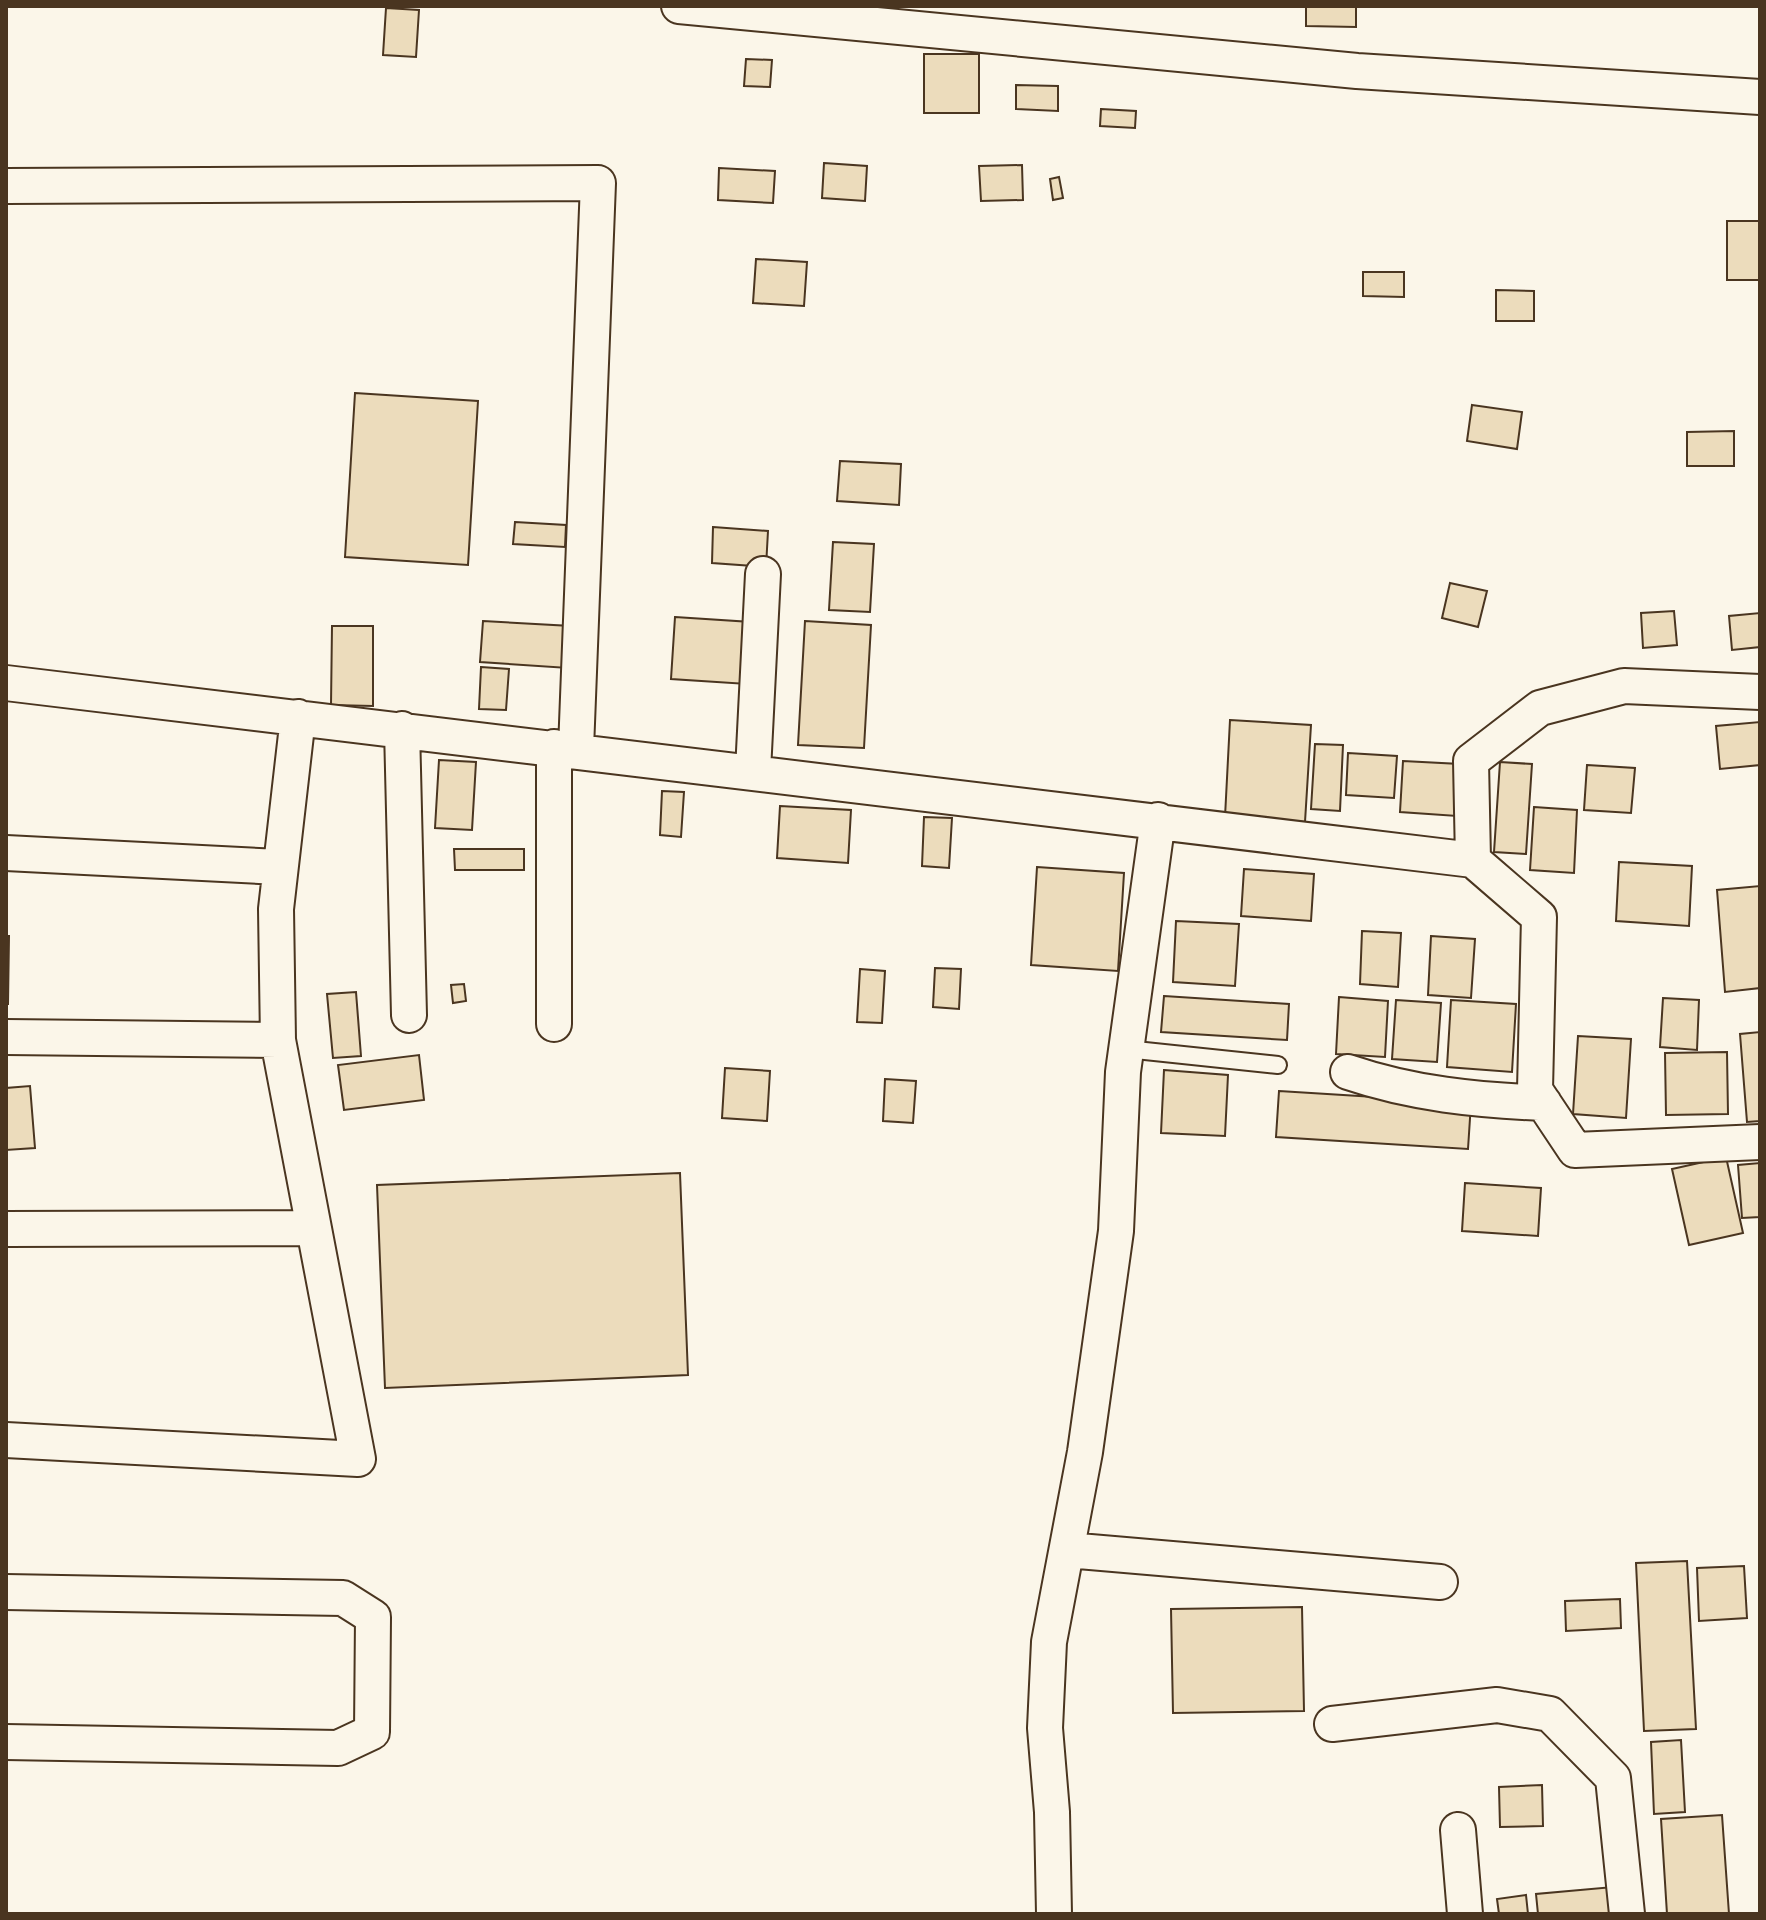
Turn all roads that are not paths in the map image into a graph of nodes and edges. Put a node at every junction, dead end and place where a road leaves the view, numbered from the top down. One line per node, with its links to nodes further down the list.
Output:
1 (679, 6): 2 (street)
2 (1760, 97)
3 (6, 186): 9 (street)
4 (763, 574): 10 (street)
5 (6, 683): 7 (street)
6 (1760, 692): 13 (street)
7 (298, 717): 8 (street); 14 (street)
8 (402, 729): 9 (street); 15 (street)
9 (565, 748): 10 (street); 16 (street)
10 (753, 771): 11 (street)
11 (1158, 820): 13 (street); 19 (street)
12 (6, 853): 14 (street)
13 (1473, 860): 22 (street)
14 (279, 867): 18 (street)
15 (409, 1015)
16 (554, 1024)
17 (6, 1037): 18 (street)
18 (278, 1040): 24 (street)
19 (1126, 1049): 20 (lane); 27 (street)
20 (1278, 1065)
21 (1348, 1072): 22 (street)
22 (1544, 1103): 23 (street)
23 (1760, 1142)
24 (311, 1228): 25 (street); 26 (street)
25 (6, 1229)
26 (6, 1440)
27 (1067, 1550): 28 (street); 33 (street)
28 (1440, 1582)
29 (6, 1592): 31 (street)
30 (1332, 1724): 35 (street)
31 (6, 1742)
32 (1458, 1830): 34 (street)
33 (1054, 1914)
34 (1465, 1914)
35 (1627, 1914)

